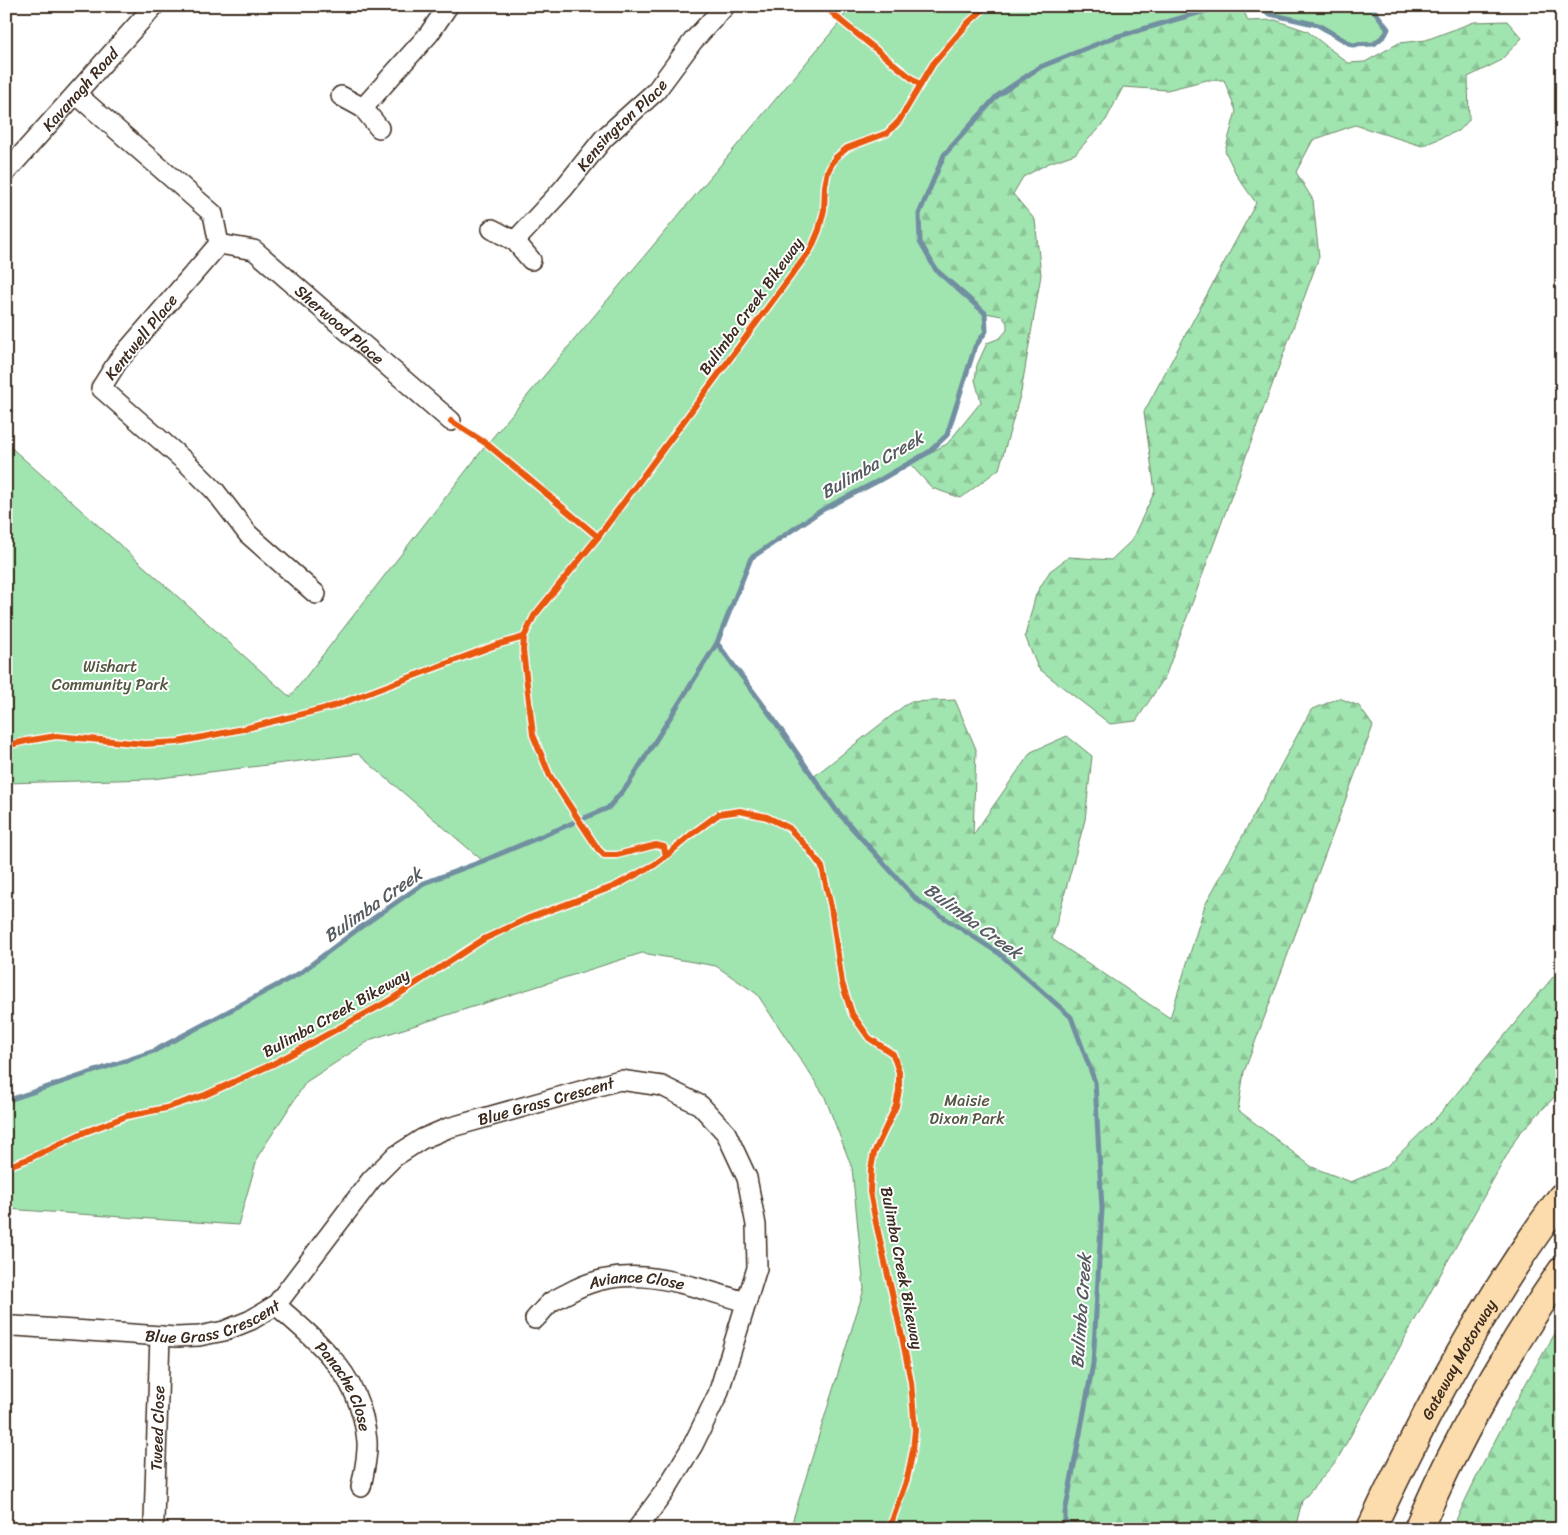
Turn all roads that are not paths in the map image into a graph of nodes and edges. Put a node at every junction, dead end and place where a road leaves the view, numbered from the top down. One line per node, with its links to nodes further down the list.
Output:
1 (154, 6): 4 (street, Kavanagh Road)
2 (448, 6): 6 (street)
3 (726, 6): 10 (street, Kensington Place)
4 (76, 94): 8 (street, Kavanagh Road); 11 (street)
5 (341, 96): 6 (street)
6 (363, 108): 7 (street)
7 (379, 128)
8 (6, 172)
9 (492, 229): 10 (street)
10 (515, 241): 12 (street)
11 (220, 244): 13 (street, Sherwood Place); 14 (street, Kentwell Place)
12 (531, 260)
13 (451, 421)
14 (316, 594)
15 (1562, 1197): 25 (highway, Gateway Motorway)
16 (1562, 1271): 26 (highway)
17 (746, 1302): 18 (street, Blue Grass Crescent); 19 (street, Aviance Close); 24 (street, Blue Grass Crescent)
18 (276, 1305): 21 (street, Blue Grass Crescent); 22 (street, Panache Close)
19 (535, 1319)
20 (6, 1328): 21 (street, Blue Grass Crescent)
21 (160, 1336): 23 (street, Tweed Close)
22 (361, 1486)
23 (154, 1520)
24 (637, 1529)
25 (1371, 1529)
26 (1418, 1529)

